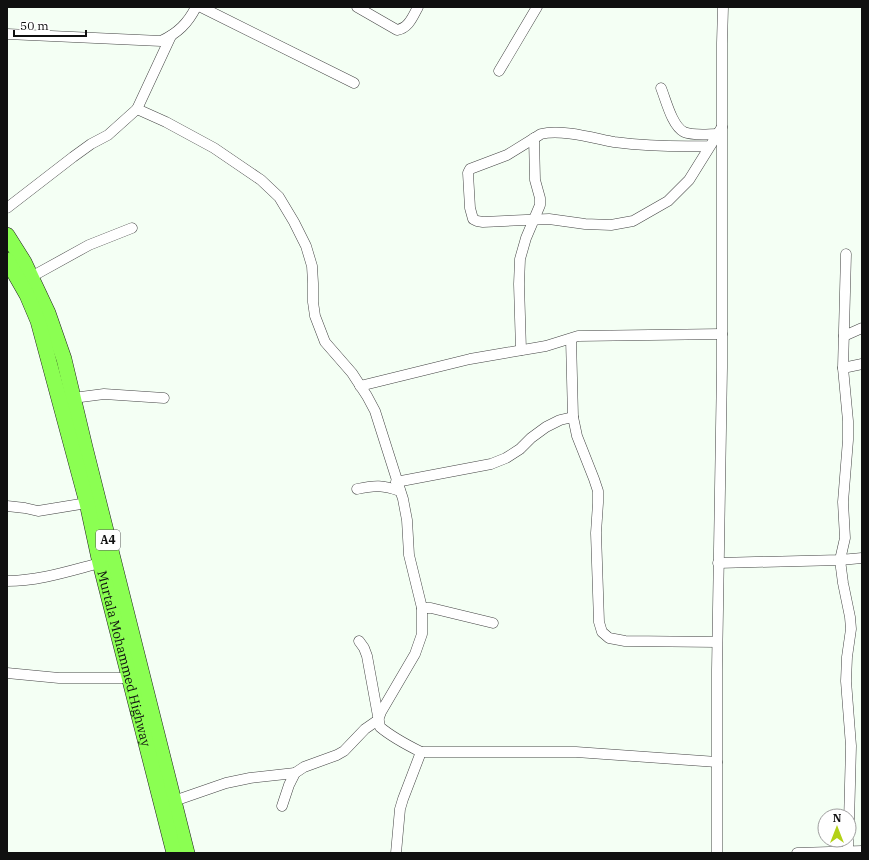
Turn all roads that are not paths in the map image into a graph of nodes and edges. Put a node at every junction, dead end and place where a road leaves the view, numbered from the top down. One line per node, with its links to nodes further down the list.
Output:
1 (196, 7): 8 (street)
2 (201, 7): 10 (street)
3 (357, 7): 4 (street)
4 (418, 7)
5 (537, 7): 9 (street)
6 (723, 7): 13 (street)
7 (7, 34): 8 (street)
8 (171, 36): 12 (street)
9 (499, 71)
10 (354, 83)
11 (661, 88): 13 (street)
12 (137, 109): 16 (street); 30 (street)
13 (720, 130): 15 (street); 24 (street)
14 (534, 138): 15 (street); 17 (street); 17 (street)
15 (710, 146): 17 (street)
16 (7, 208)
17 (533, 219): 27 (street)
18 (132, 228): 22 (street)
19 (7, 235): 22 (highway, A4)
20 (846, 254): 25 (street)
21 (7, 260): 36 (highway, Murtala Mohammed Highway / A4)
22 (31, 277): 31 (highway, A4)
23 (862, 328): 25 (street)
24 (722, 334): 26 (street); 41 (street)
25 (844, 336): 29 (street)
26 (571, 339): 27 (street); 33 (street)
27 (521, 350): 30 (street)
28 (862, 364): 29 (street)
29 (843, 368): 39 (street)
30 (360, 386): 34 (street)
31 (73, 398): 32 (street); 53 (highway, A4)
32 (164, 398)
33 (573, 417): 34 (street); 46 (street)
34 (398, 486): 35 (street); 43 (street)
35 (357, 489)
36 (87, 503): 37 (street); 40 (highway, Murtala Mohammed Highway / A4)
37 (7, 506)
38 (862, 558): 39 (street)
39 (840, 560): 41 (street); 55 (street)
40 (100, 563): 42 (street); 48 (highway, Murtala Mohammed Highway / A4)
41 (718, 563): 46 (street)
42 (7, 582)
43 (422, 608): 44 (street); 49 (street)
44 (493, 623)
45 (359, 642): 49 (street)
46 (717, 642): 51 (street)
47 (7, 673): 48 (street)
48 (130, 678): 58 (highway, Murtala Mohammed Highway / A4)
49 (378, 720): 50 (street); 52 (street)
50 (422, 752): 51 (street); 60 (street)
51 (716, 762): 61 (street)
52 (295, 773): 53 (street); 54 (street)
53 (174, 801): 59 (highway, A4)
54 (282, 806)
55 (849, 808)
56 (848, 851): 57 (street); 62 (street)
57 (862, 851)
58 (174, 853)
59 (187, 853)
60 (396, 853)
61 (717, 853)
62 (797, 853)

